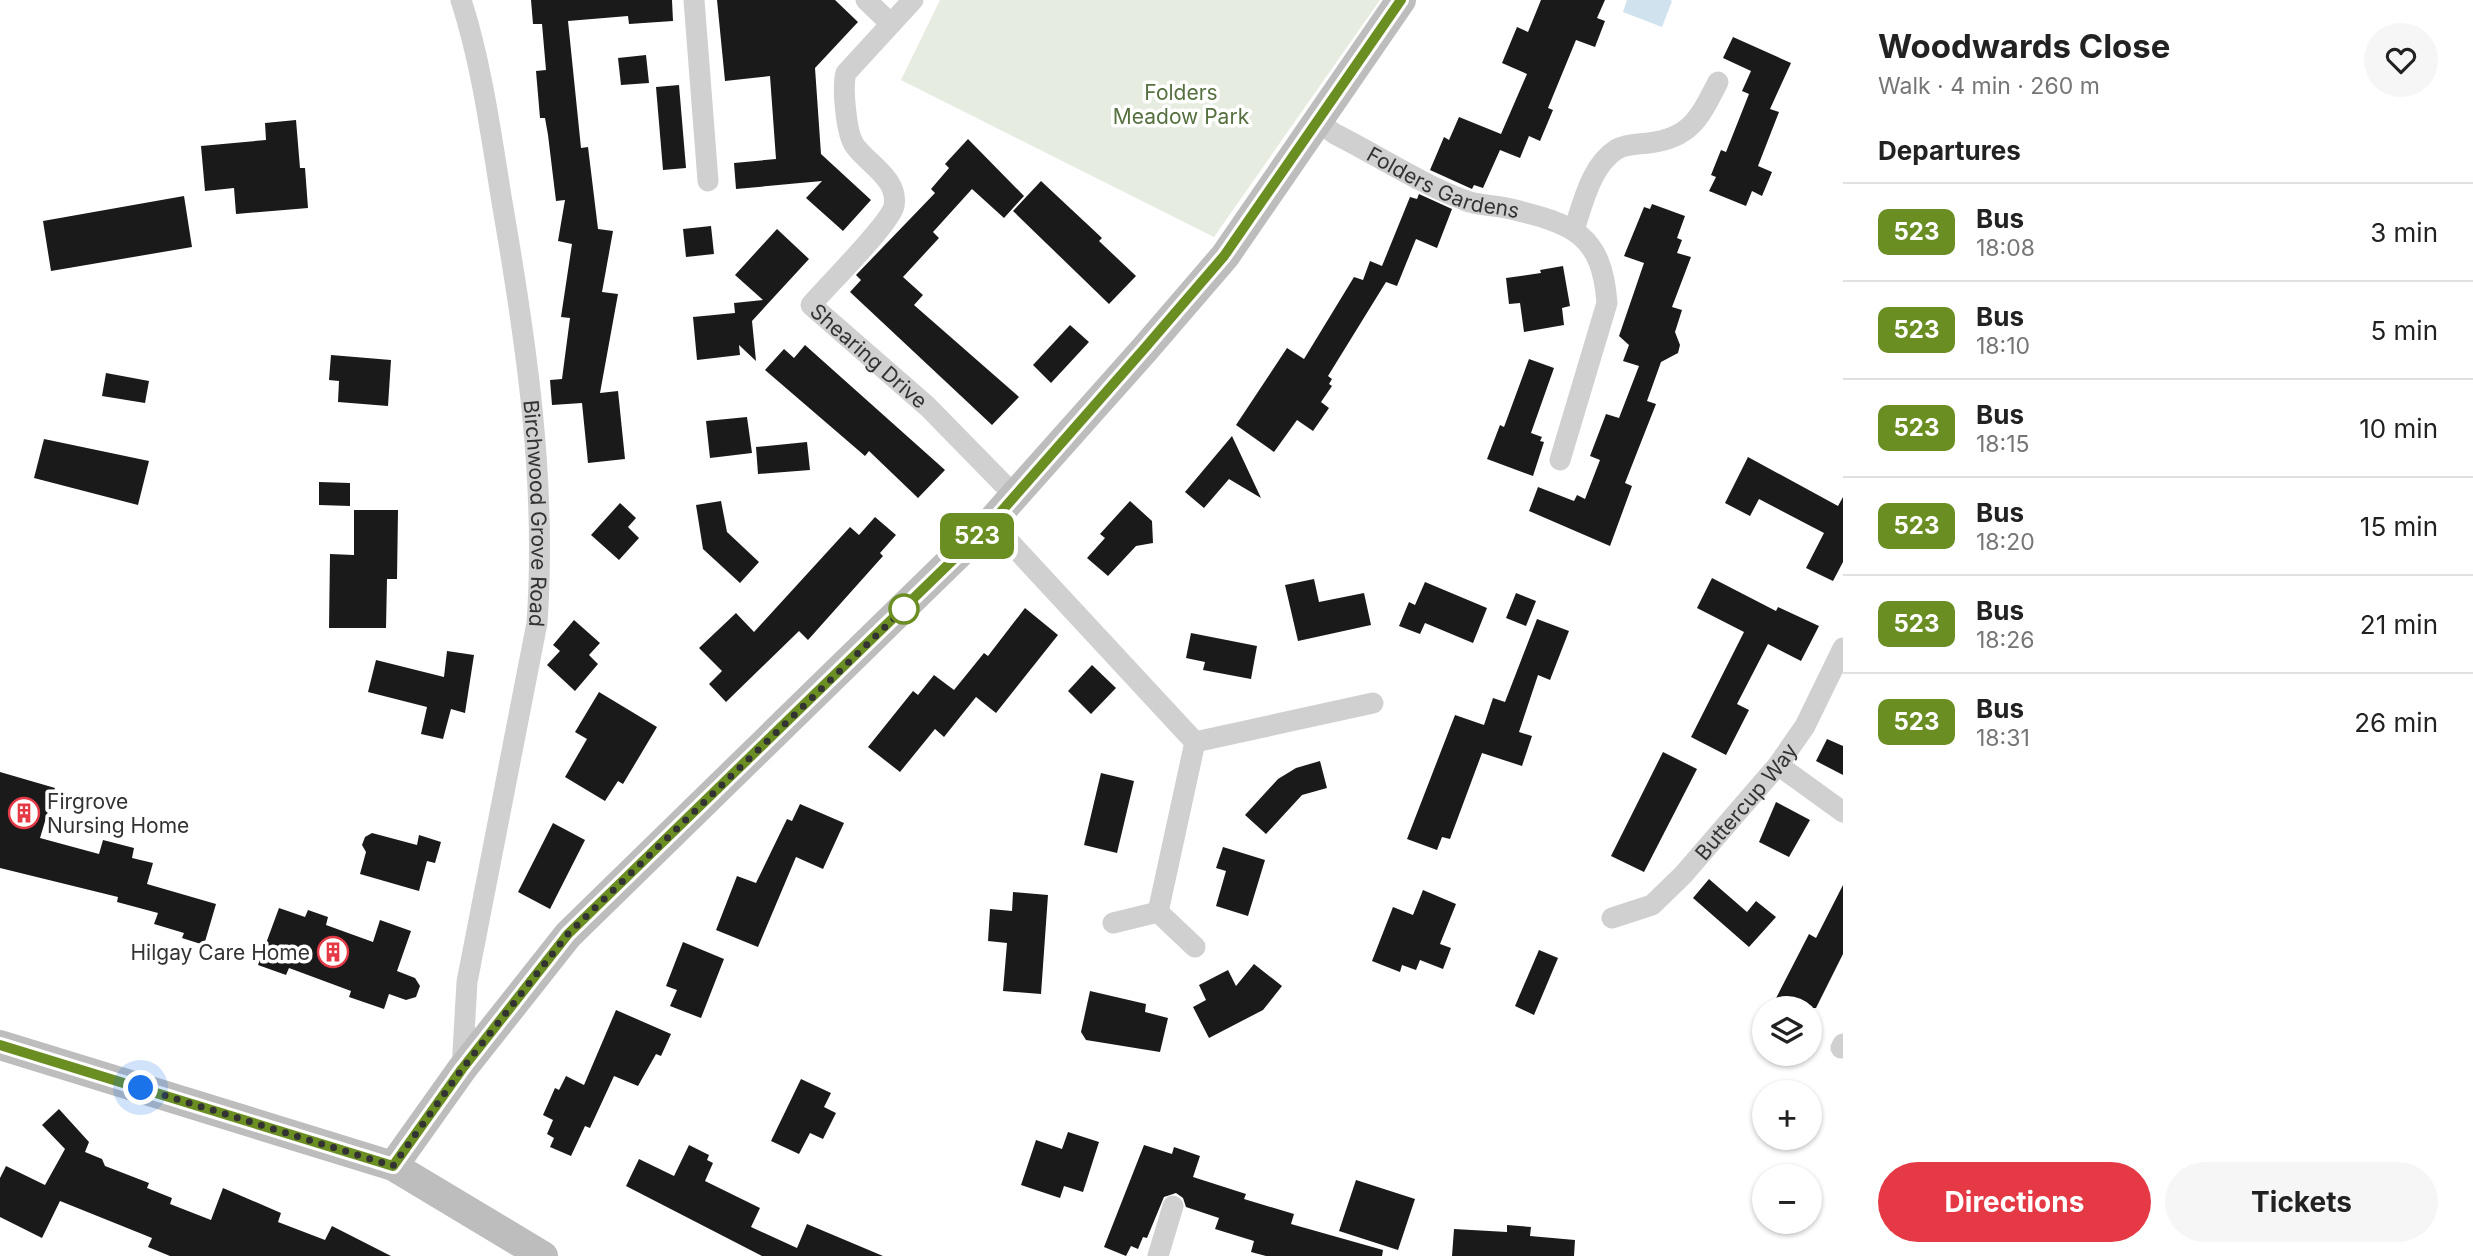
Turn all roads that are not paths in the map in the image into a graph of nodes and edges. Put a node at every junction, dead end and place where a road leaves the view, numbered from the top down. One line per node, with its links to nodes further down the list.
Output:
1 (460, 0): 24 (street, Birchwood Grove Road)
2 (694, 0): 9 (street)
3 (866, 0): 6 (street)
4 (913, 0): 6 (street, Shearing Drive)
5 (1401, 0): 8 (main road)
6 (891, 24): 12 (street, Shearing Drive)
7 (1717, 82): 10 (street)
8 (1317, 121): 10 (street, Folders Gardens); 12 (main road)
9 (708, 181)
10 (1574, 230): 11 (street)
11 (1560, 460)
12 (1015, 496): 13 (main road)
13 (992, 522): 16 (street); 24 (main road)
14 (1843, 648): 17 (street, Buttercup Way)
15 (1373, 703): 16 (street)
16 (1195, 742): 19 (street)
17 (1778, 765): 18 (street); 20 (street, Buttercup Way)
18 (1843, 812)
19 (1158, 912): 21 (street); 22 (street)
20 (1612, 918)
21 (1113, 923)
22 (1195, 947)
23 (0, 1045): 25 (main road)
24 (462, 1069): 25 (main road)
25 (393, 1166): 27 (main road)
26 (1173, 1206): 28 (street)
27 (543, 1256)
28 (1158, 1256)

